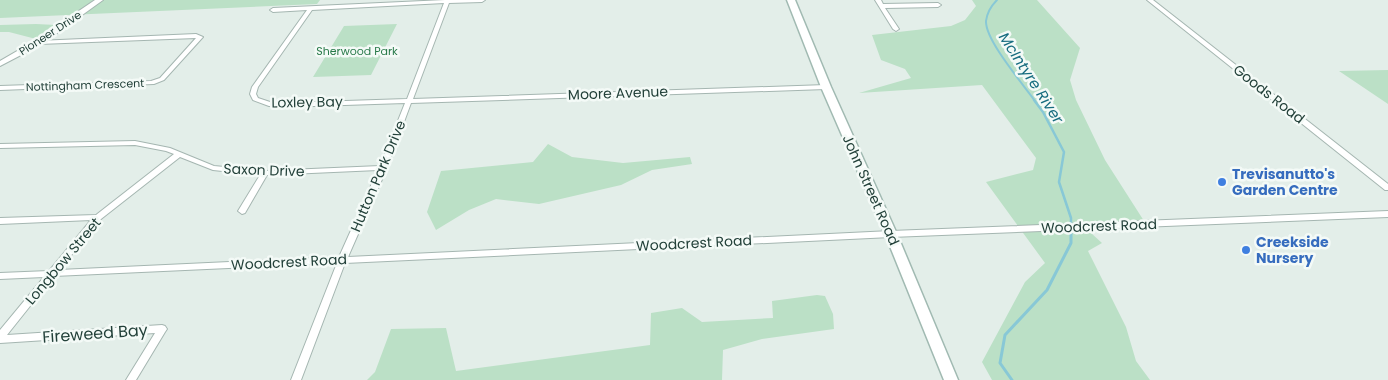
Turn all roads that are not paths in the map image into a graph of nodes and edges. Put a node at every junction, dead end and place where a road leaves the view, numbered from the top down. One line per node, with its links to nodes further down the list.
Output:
1 (100, 0): 12 (street, Pioneer Drive)
2 (482, 0): 6 (street)
3 (791, 0): 14 (main road, John Street Road)
4 (878, 0): 8 (street)
5 (1150, 0): 21 (street, Goods Road)
6 (448, 1): 9 (street); 16 (street, Hutton Park Drive)
7 (938, 5): 8 (street)
8 (882, 6): 11 (street)
9 (311, 8): 10 (street); 16 (street, Loxley Bay)
10 (273, 10)
11 (896, 29)
12 (39, 42): 13 (street, Pioneer Drive); 15 (street, Nottingham Crescent)
13 (0, 64)
14 (826, 87): 16 (street, Moore Avenue); 26 (main road, John Street Road)
15 (0, 88)
16 (410, 99): 19 (street, Hutton Park Drive)
17 (0, 146): 18 (street, Saxon Drive)
18 (178, 155): 20 (street, Saxon Drive); 24 (street, Longbow Street)
19 (383, 168): 20 (street, Saxon Drive); 27 (street, Hutton Park Drive)
20 (265, 173): 22 (street)
21 (1388, 188)
22 (242, 210)
23 (1388, 214): 26 (street, Woodcrest Road)
24 (98, 217): 25 (street); 28 (street, Longbow Street)
25 (0, 221)
26 (891, 234): 27 (street, Woodcrest Road); 33 (main road, John Street Road)
27 (342, 260): 28 (street, Woodcrest Road); 32 (street, Hutton Park Drive)
28 (52, 274): 29 (street, Woodcrest Road); 30 (street, Longbow Street)
29 (0, 276)
30 (0, 338): 31 (street, Fireweed Bay)
31 (131, 380)
32 (296, 380)
33 (951, 380)

